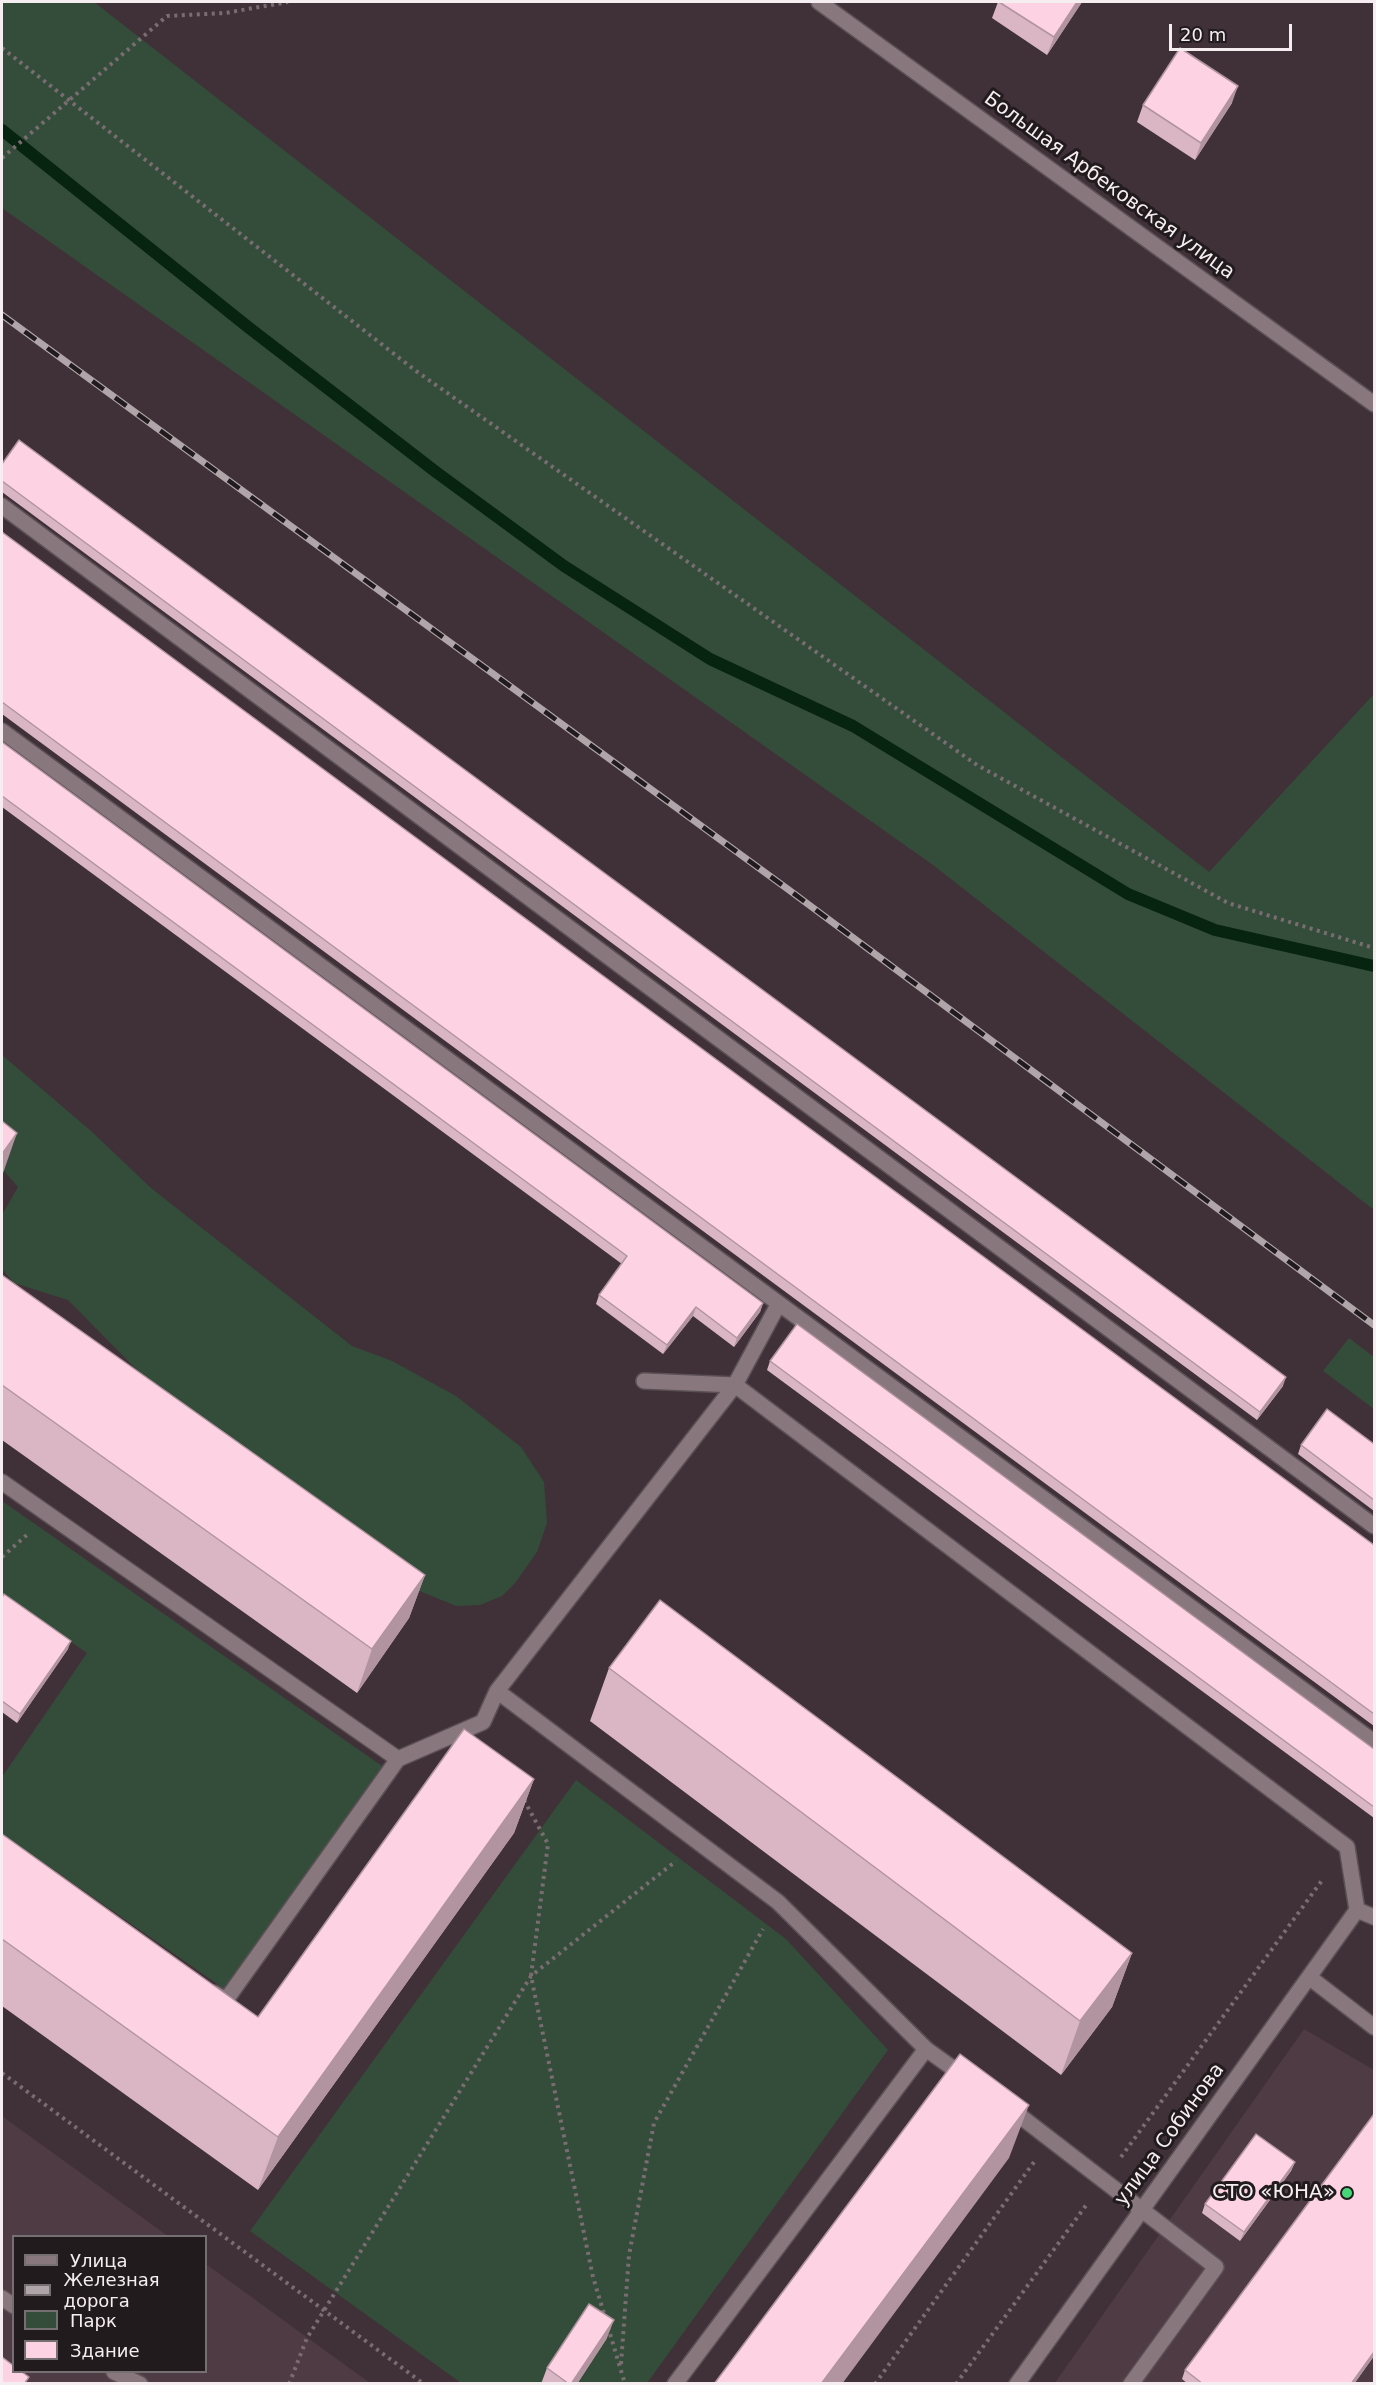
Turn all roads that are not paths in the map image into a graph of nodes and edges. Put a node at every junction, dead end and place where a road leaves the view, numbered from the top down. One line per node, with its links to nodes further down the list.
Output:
1 (819, 2): 2 (street, Большая Арбековская улица)
2 (1374, 404)
3 (2, 506): 9 (street)
4 (2, 731): 5 (street)
5 (778, 1305): 7 (street); 11 (street)
6 (644, 1381): 7 (street)
7 (735, 1385): 10 (street); 13 (street)
8 (2, 1482): 12 (street)
9 (1374, 1526)
10 (497, 1691): 12 (street); 18 (street)
11 (1374, 1742)
12 (398, 1759): 16 (street)
13 (1357, 1910): 14 (street); 15 (street, улица Собинова)
14 (1374, 1917)
15 (1309, 1977): 17 (street); 21 (street, улица Собинова)
16 (206, 1987)
17 (1374, 2027)
18 (926, 2049): 19 (street); 24 (street)
19 (974, 2083)
20 (993, 2097): 21 (street)
21 (1142, 2209): 25 (street, улица Собинова); 26 (street)
22 (116, 2373): 23 (street)
23 (140, 2384)
24 (675, 2384)
25 (1017, 2384)
26 (1131, 2384)

